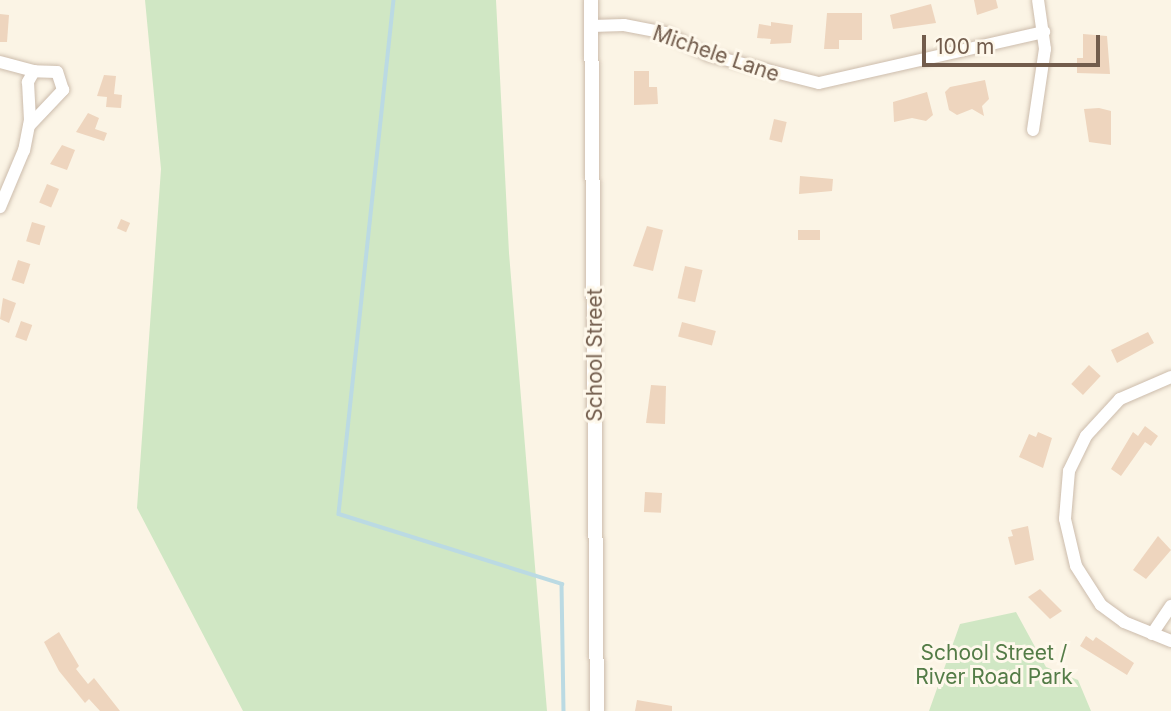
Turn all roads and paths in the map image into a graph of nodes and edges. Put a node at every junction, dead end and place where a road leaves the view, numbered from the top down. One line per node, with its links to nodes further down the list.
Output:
1 (592, 0): 3 (street, School Street)
2 (1038, 0): 4 (street)
3 (593, 26): 4 (street, Michele Lane); 14 (street, School Street)
4 (1044, 32): 8 (street)
5 (0, 62): 6 (street)
6 (34, 71): 7 (street); 7 (street)
7 (29, 126): 9 (street)
8 (1033, 130)
9 (0, 207)
10 (1171, 377): 12 (street)
11 (1171, 606): 12 (street)
12 (1152, 634): 13 (street)
13 (1171, 641)
14 (597, 711)

